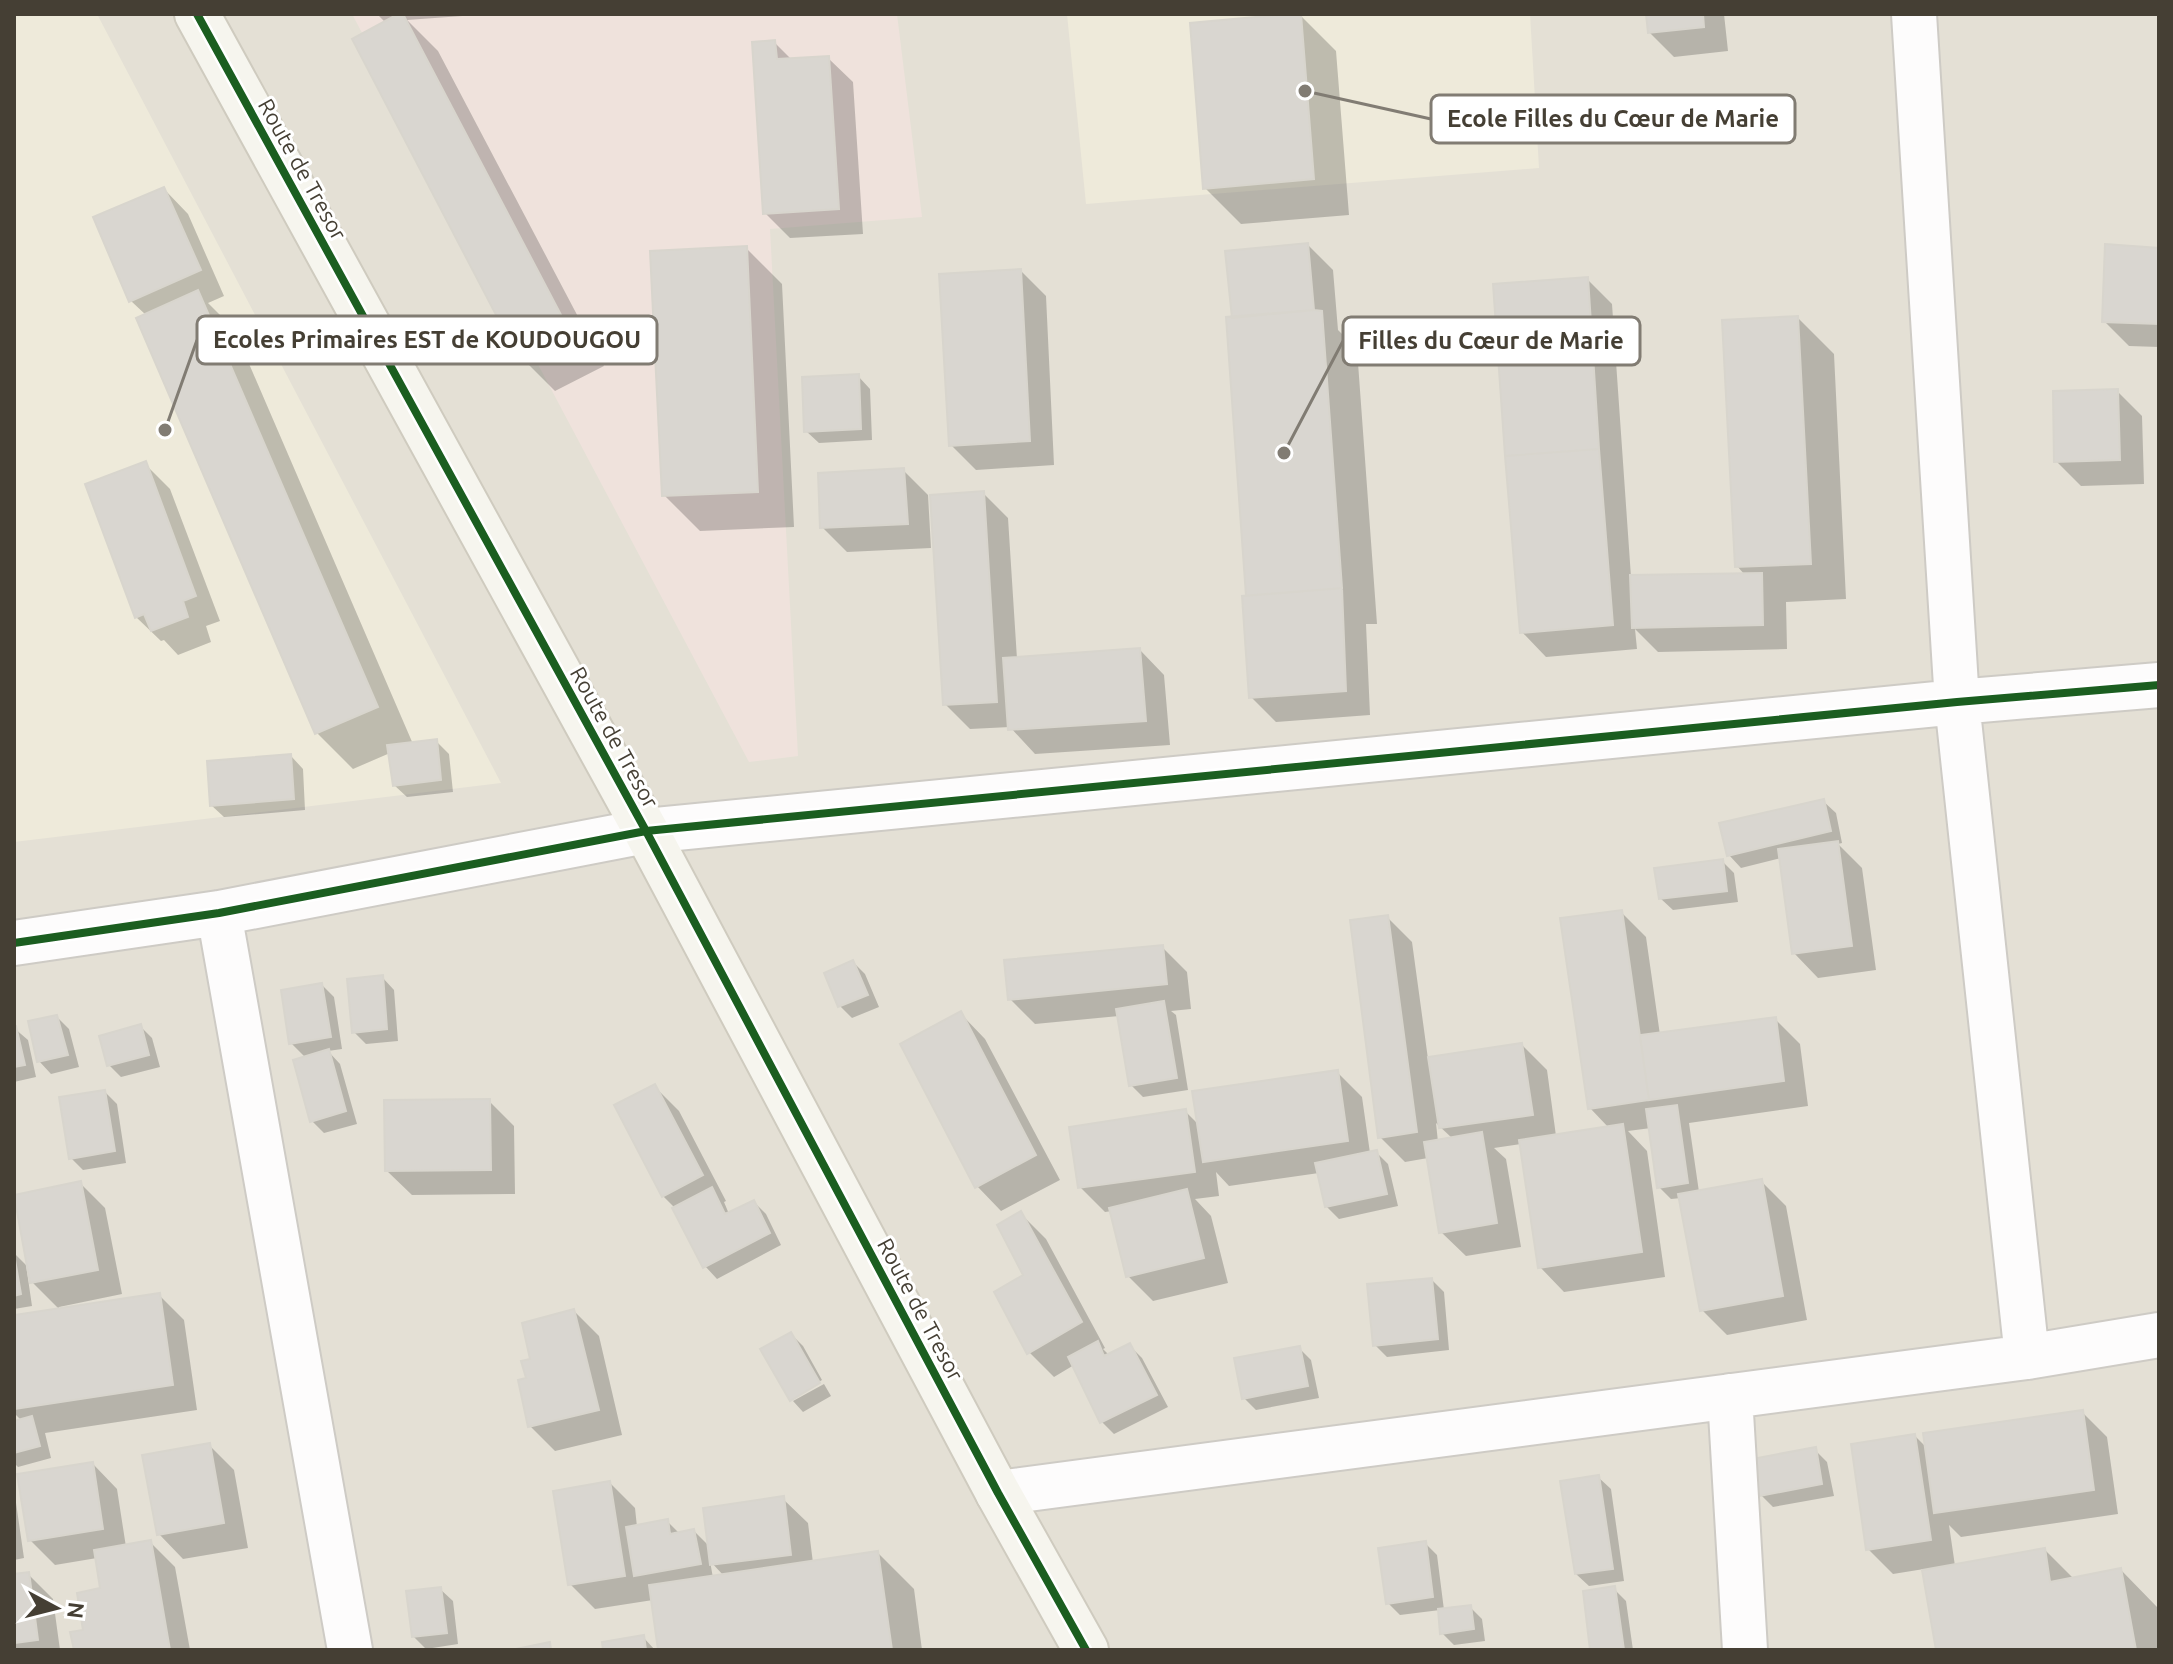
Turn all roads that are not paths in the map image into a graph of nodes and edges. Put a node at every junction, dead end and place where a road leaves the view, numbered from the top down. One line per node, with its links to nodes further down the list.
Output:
1 (197, 14): 5 (street, Route de Tresor)
2 (1914, 14): 4 (street)
3 (2159, 685): 4 (street)
4 (1957, 702): 5 (street); 9 (street)
5 (646, 831): 6 (street); 11 (street, Route de Tresor)
6 (219, 913): 7 (street); 12 (street)
7 (14, 943)
8 (2159, 1335): 9 (street)
9 (2027, 1357): 10 (street)
10 (1730, 1396): 11 (street); 14 (street)
11 (998, 1493): 13 (street, Route de Tresor)
12 (350, 1650)
13 (1086, 1650)
14 (1745, 1650)

